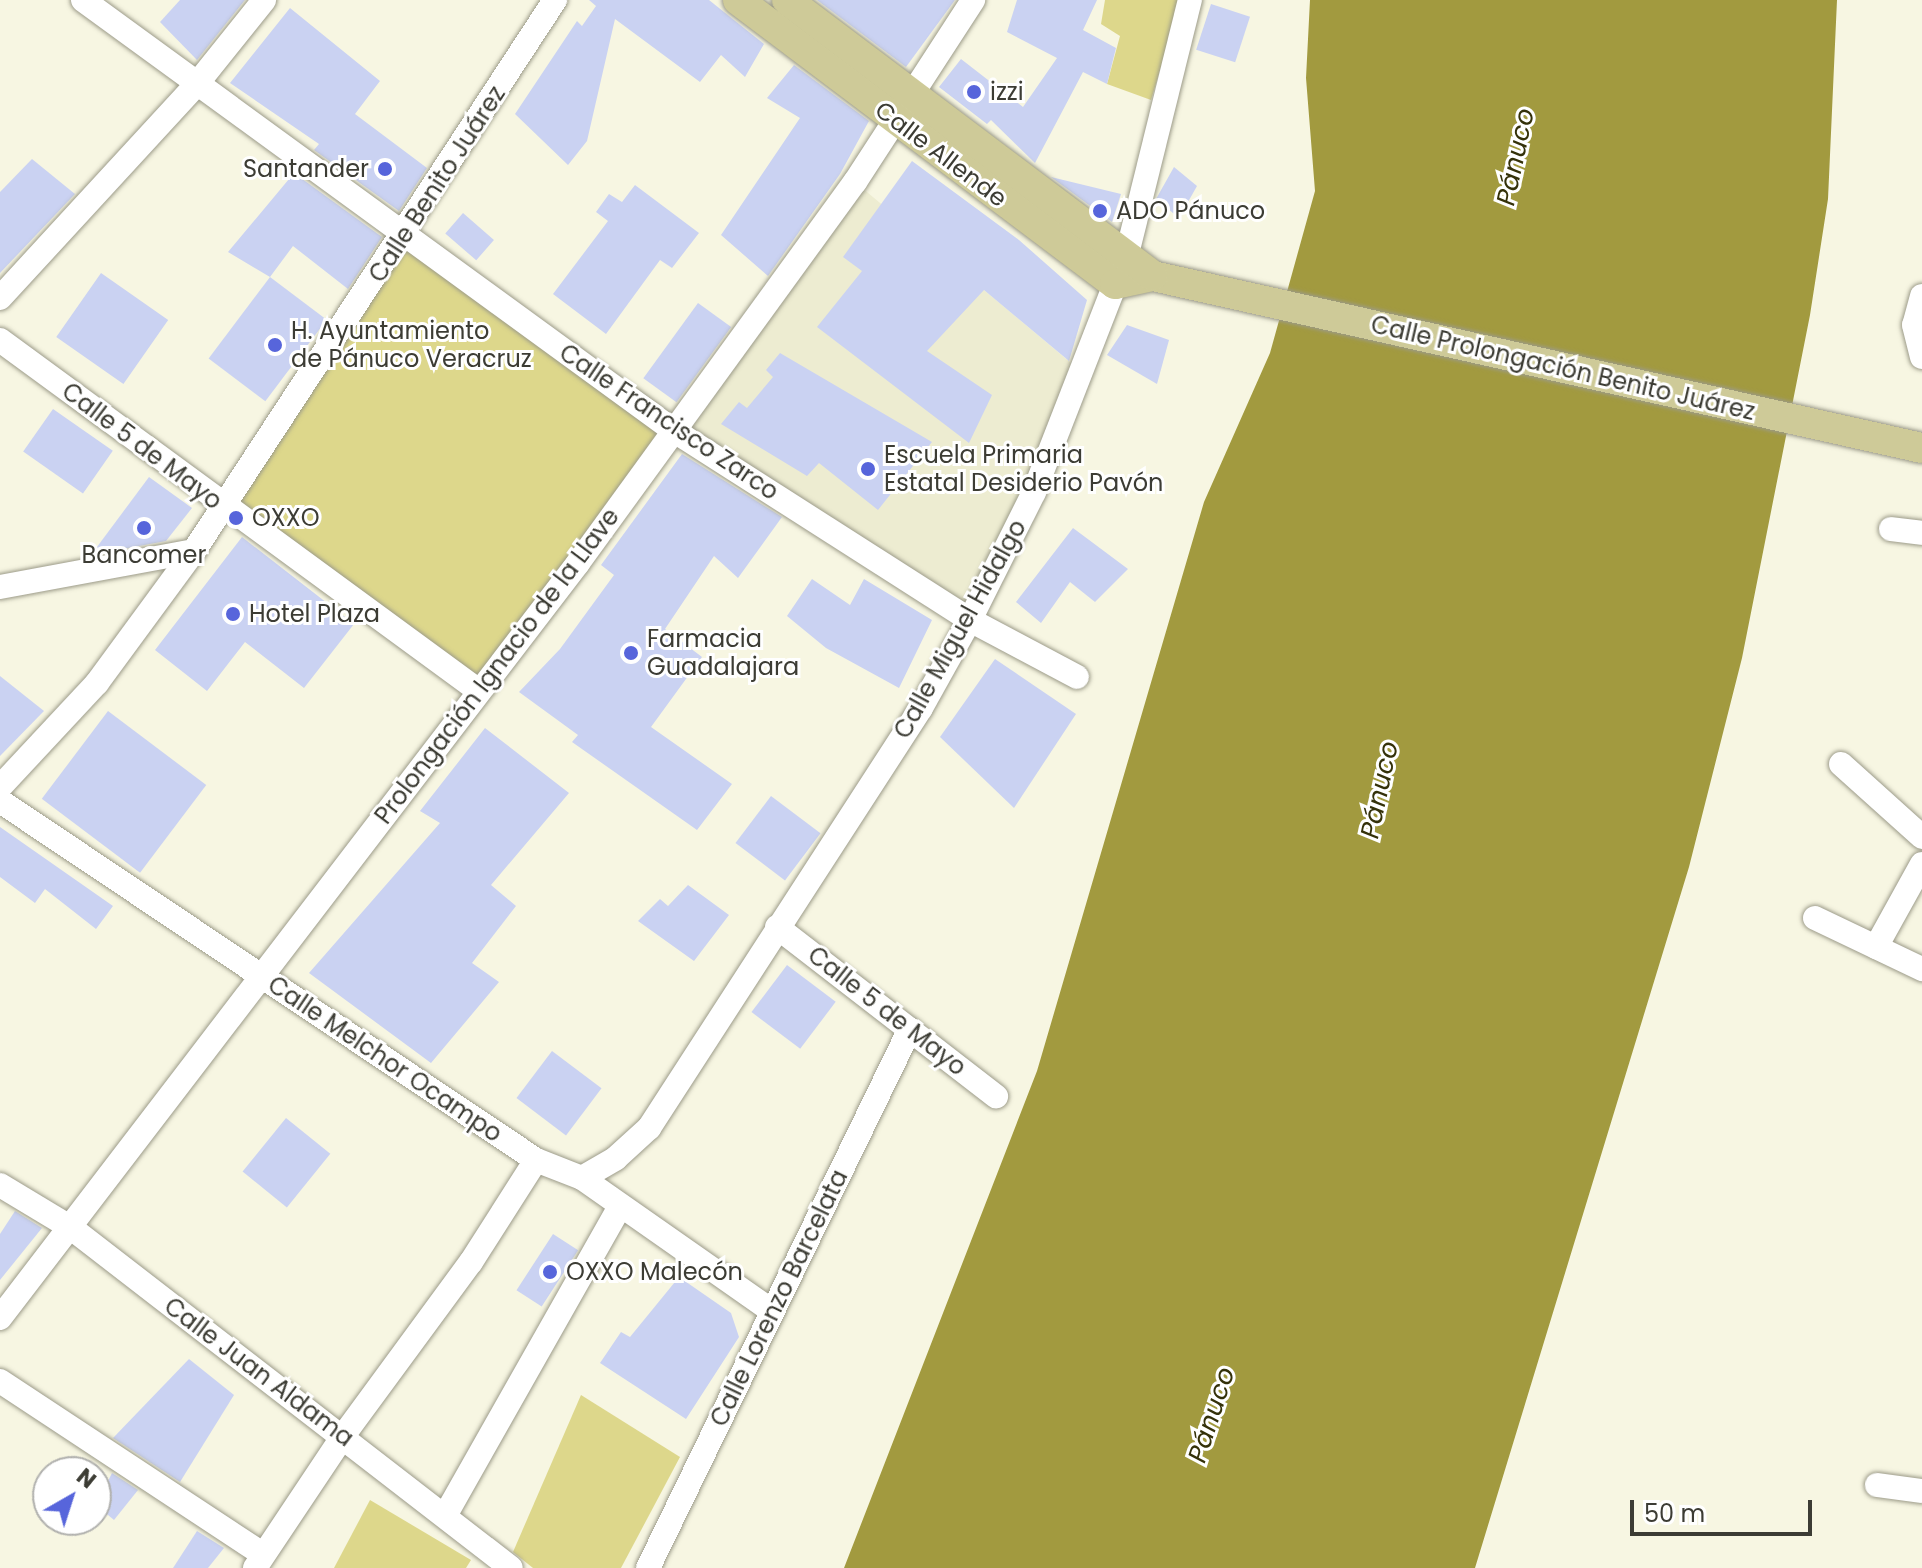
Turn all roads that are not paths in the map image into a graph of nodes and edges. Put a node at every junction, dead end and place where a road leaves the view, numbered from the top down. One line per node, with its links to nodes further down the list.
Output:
1 (83, 0): 8 (street, Calle Francisco Zarco)
2 (264, 0): 8 (street)
3 (555, 0): 10 (street, Calle Benito Juárez)
4 (738, 0): 9 (main road, Calle Allende)
5 (787, 0): 9 (main road, Calle Allende)
6 (973, 0): 9 (street, Prolongación Ignacio de la Llave)
7 (1190, 0): 11 (street, Calle Miguel Hidalgo)
8 (196, 85): 10 (street, Calle Francisco Zarco); 16 (street)
9 (903, 109): 11 (main road, Calle Allende); 13 (main road, Calle Allende); 19 (street, Prolongación Ignacio de la Llave)
10 (406, 235): 19 (street, Calle Francisco Zarco); 21 (street, Calle Benito Juárez)
11 (1127, 254): 12 (main road, Calle Allende); 13 (street, Calle Miguel Hidalgo)
12 (1153, 276): 13 (main road, Calle Allende); 14 (main road, Calle Allende)
13 (1115, 284): 26 (street, Calle Miguel Hidalgo)
14 (1215, 291): 20 (main road, Calle Prolongación Benito Juárez)
15 (1922, 296): 18 (street)
16 (0, 298)
17 (0, 340): 21 (street, Calle 5 de Mayo)
18 (1920, 356)
19 (673, 430): 26 (street, Calle Francisco Zarco); 28 (street, Prolongación Ignacio de la Llave)
20 (1917, 446)
21 (224, 507): 24 (street, Calle Benito Juárez); 28 (street, Calle 5 de Mayo)
22 (1891, 529): 23 (street)
23 (1922, 533)
24 (194, 551): 25 (street); 30 (street, Calle Benito Juárez)
25 (0, 587)
26 (970, 620): 27 (street, Calle Francisco Zarco); 35 (street, Calle Miguel Hidalgo)
27 (1077, 677)
28 (479, 691): 38 (street, Prolongación Ignacio de la Llave)
29 (1841, 764): 32 (street)
30 (0, 787)
31 (0, 801): 38 (street, Calle Melchor Ocampo)
32 (1922, 837)
33 (1922, 864): 36 (street)
34 (1815, 918): 36 (street)
35 (777, 927): 39 (street, Calle 5 de Mayo); 42 (street, Calle Miguel Hidalgo)
36 (1876, 947): 37 (street)
37 (1922, 969)
38 (260, 976): 41 (street, Calle Melchor Ocampo); 45 (street, Prolongación Ignacio de la Llave)
39 (910, 1029): 40 (street, Calle 5 de Mayo); 46 (street, Calle Lorenzo Barcelata)
40 (996, 1096)
41 (536, 1160): 42 (street, Calle Melchor Ocampo); 49 (street)
42 (582, 1178): 44 (street, Calle Melchor Ocampo)
43 (0, 1185): 45 (street, Calle Juan Aldama)
44 (620, 1207): 46 (street, Calle Melchor Ocampo); 52 (street)
45 (70, 1227): 47 (street, Prolongación Ignacio de la Llave); 49 (street, Calle Juan Aldama)
46 (772, 1311): 55 (street, Calle Lorenzo Barcelata)
47 (0, 1318)
48 (0, 1381): 53 (street)
49 (343, 1436): 52 (street, Calle Juan Aldama); 53 (street)
50 (1877, 1485): 51 (street)
51 (1922, 1491)
52 (446, 1514): 54 (street, Calle Juan Aldama)
53 (258, 1561)
54 (511, 1568)
55 (648, 1568)

